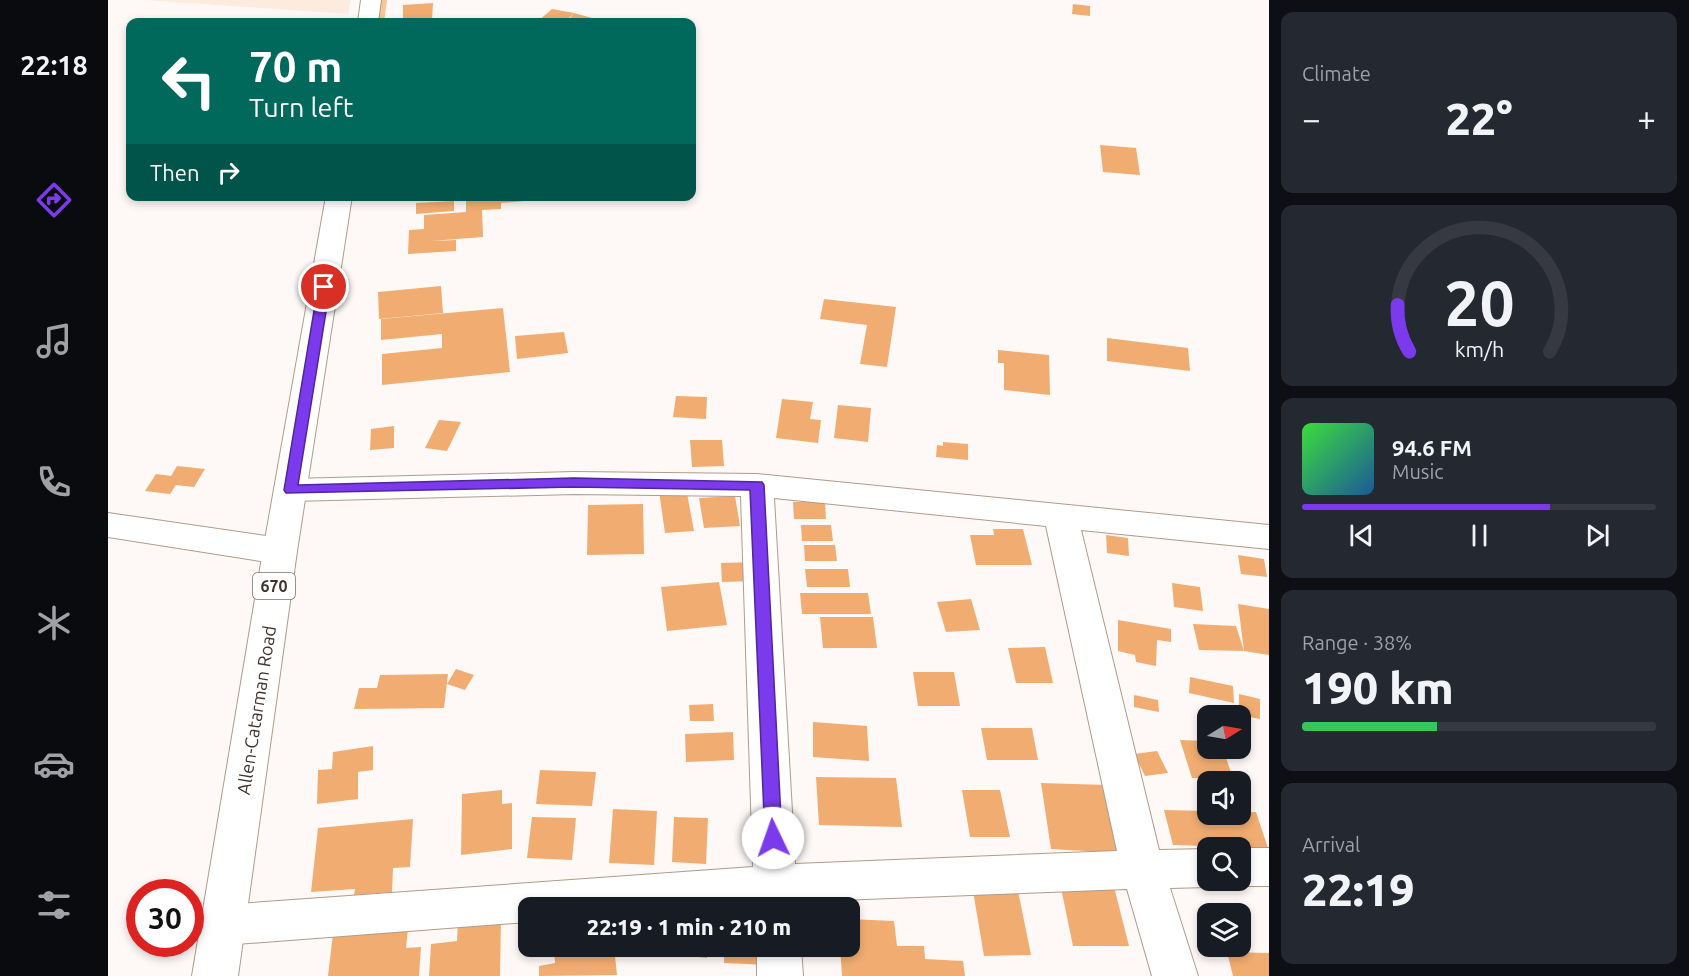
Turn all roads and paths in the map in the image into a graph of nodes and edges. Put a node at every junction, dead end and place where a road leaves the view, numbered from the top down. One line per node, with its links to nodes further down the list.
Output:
1 (371, 0): 2 (street)
2 (369, 18)
3 (338, 201): 5 (street, Allen-Catarman Road / 670)
4 (757, 485): 5 (street); 6 (street); 14 (street)
5 (291, 490): 9 (street, Allen-Catarman Road / 670)
6 (1060, 517): 8 (street); 13 (street)
7 (108, 525): 9 (street)
8 (1269, 537)
9 (280, 551): 15 (street, Allen-Catarman Road / 670)
10 (1197, 867): 13 (street)
11 (1251, 867): 12 (street)
12 (1269, 867)
13 (1142, 868): 14 (street); 19 (street)
14 (776, 896): 15 (street)
15 (223, 925): 17 (street, Allen-Catarman Road / 670)
16 (779, 957): 18 (street)
17 (215, 976)
18 (780, 976)
19 (1174, 976)

